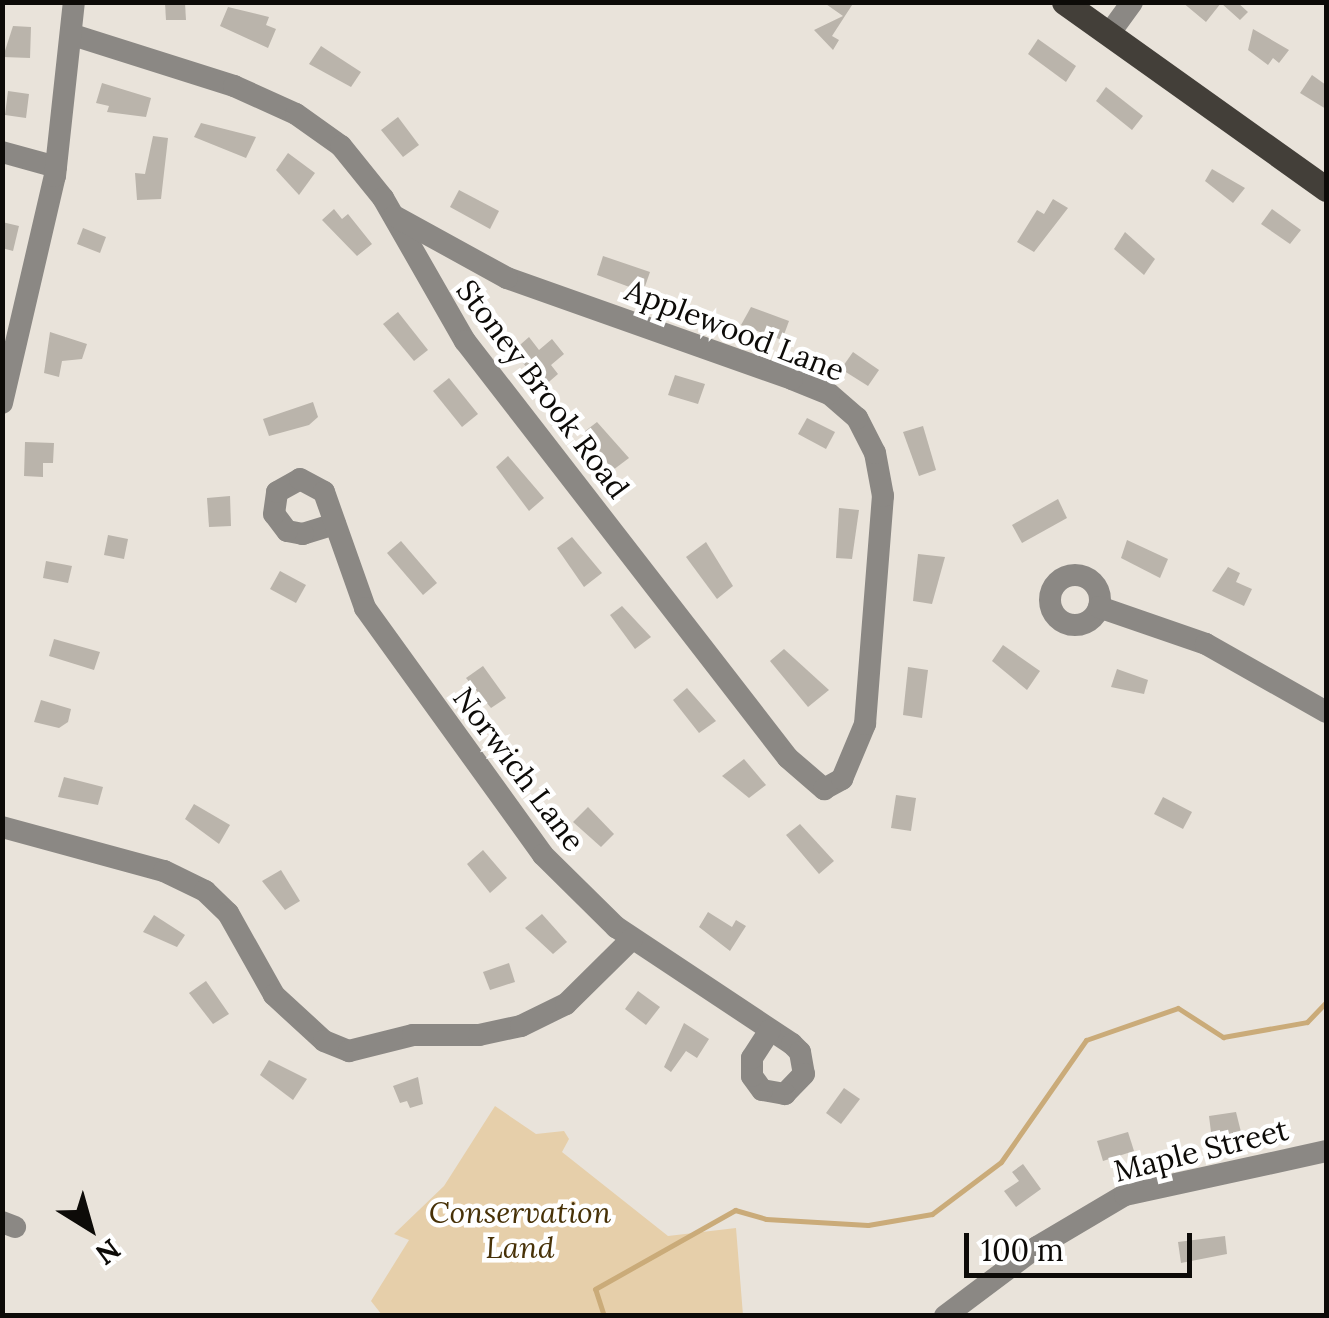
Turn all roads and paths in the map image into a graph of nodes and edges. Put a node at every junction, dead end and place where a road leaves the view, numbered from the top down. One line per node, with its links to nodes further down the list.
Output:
1 (74, 2): 5 (street)
2 (1064, 2): 4 (main road)
3 (1132, 2): 4 (street)
4 (1109, 34): 8 (main road)
5 (73, 36): 7 (street); 9 (street, Stoney Brook Road)
6 (2, 152): 7 (street)
7 (56, 167): 10 (street)
8 (1326, 189)
9 (394, 216): 14 (street, Stoney Brook Road); 14 (street, Applewood Lane)
10 (2, 402)
11 (334, 524): 16 (street, Norwich Lane)
12 (1099, 607): 13 (street)
13 (1326, 712)
14 (824, 789)
15 (2, 827): 16 (street)
16 (632, 939): 17 (street, Norwich Lane)
17 (770, 1030)
18 (1326, 1151): 19 (street, Maple Street)
19 (945, 1316)

